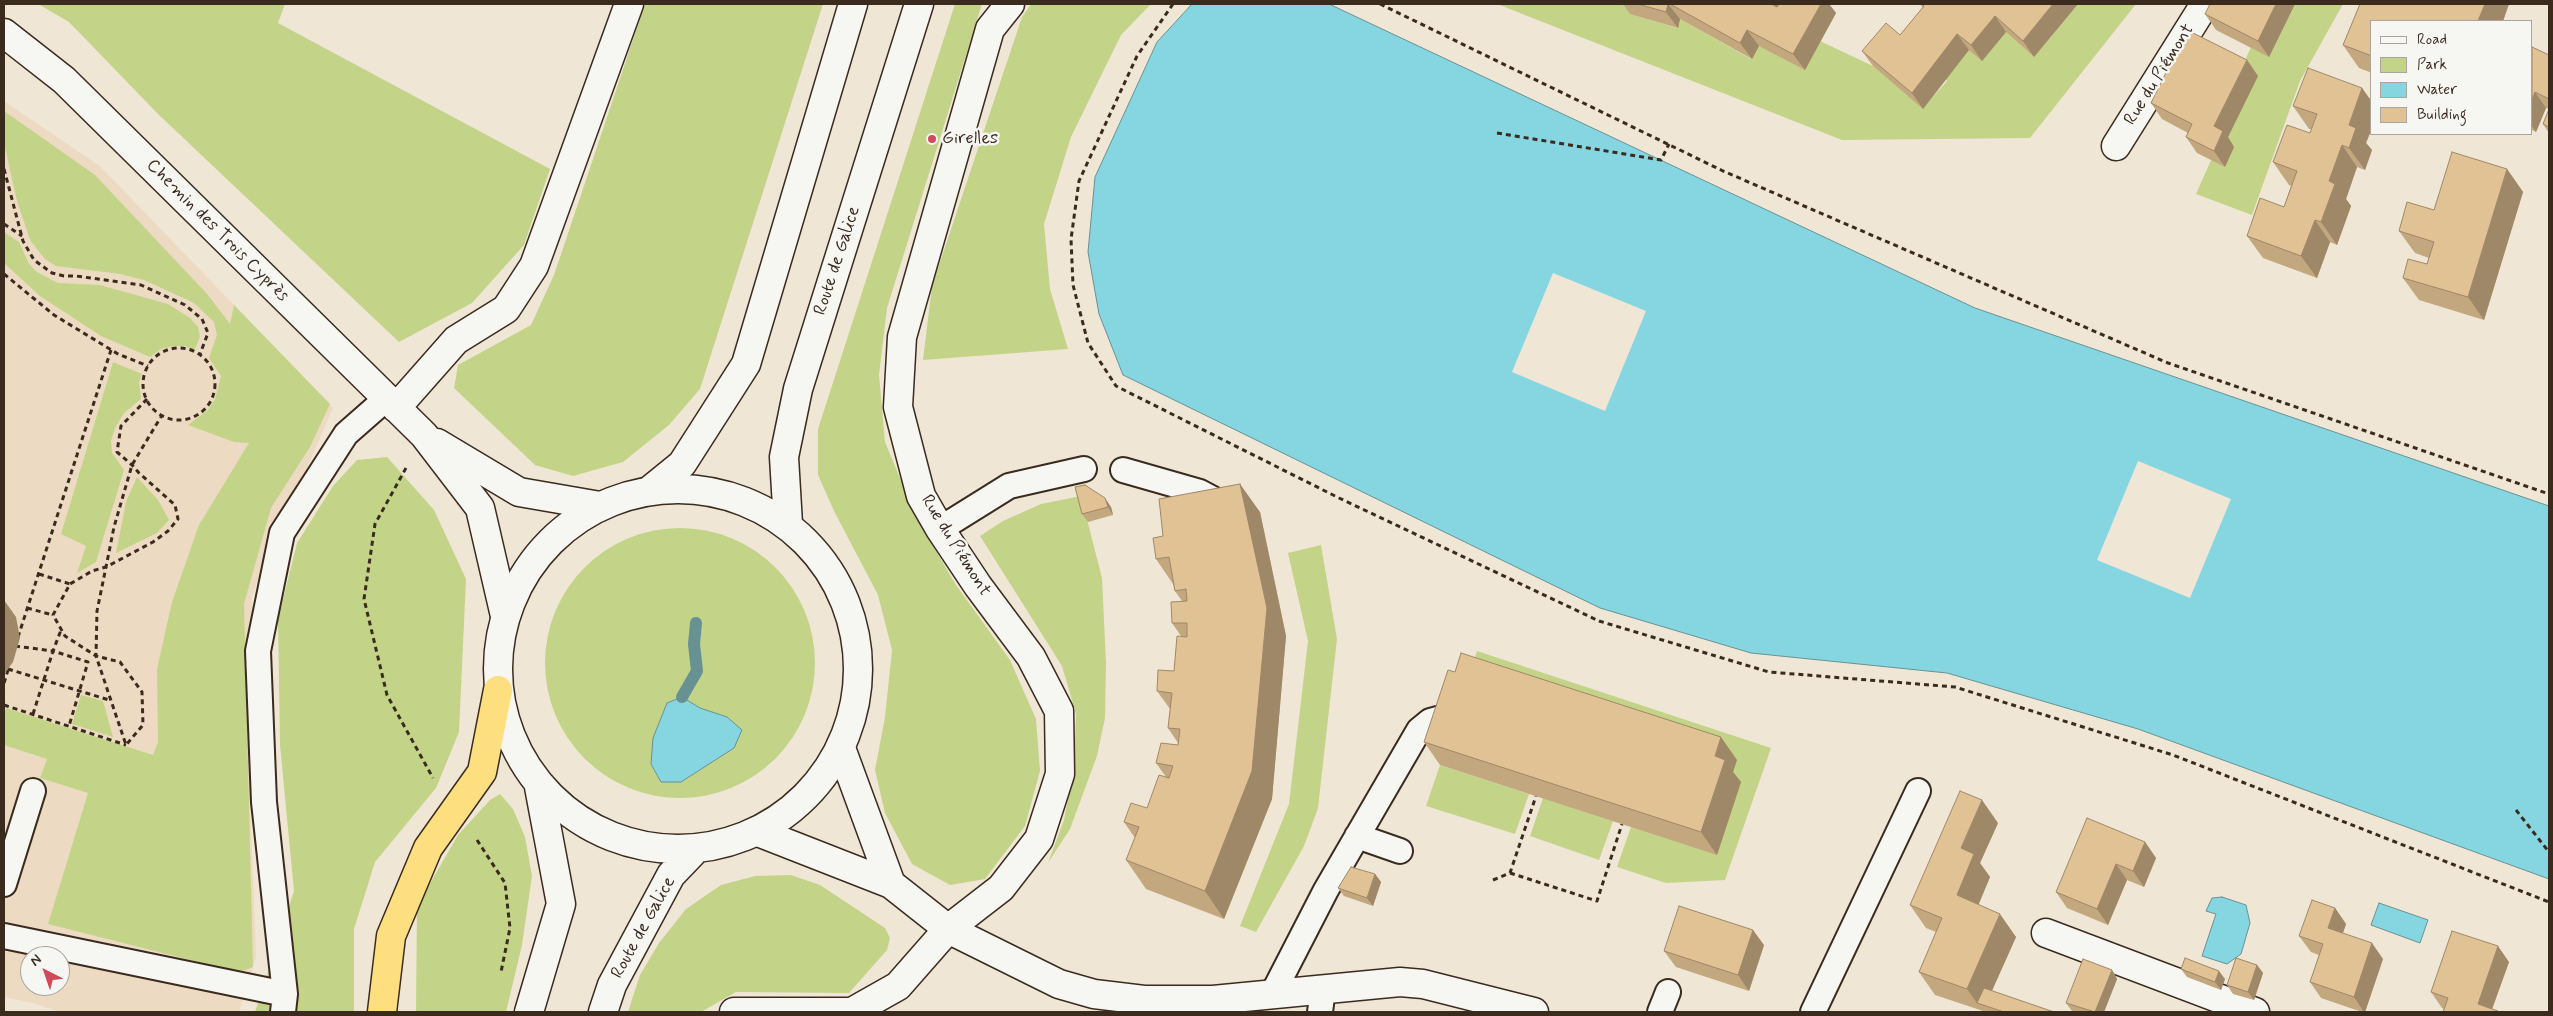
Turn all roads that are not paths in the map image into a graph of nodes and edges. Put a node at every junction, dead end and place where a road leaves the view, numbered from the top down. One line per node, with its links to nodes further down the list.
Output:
1 (629, 4): 8 (street)
2 (853, 4): 12 (street)
3 (919, 4): 15 (street, Route de Galice)
4 (1010, 4): 16 (street, Rue du Piémont)
5 (2205, 4): 7 (street, Rue du Piémont)
6 (4, 33): 8 (street, Chemin des Trois Cyprès)
7 (2116, 146)
8 (392, 403): 9 (street, Chemin des Trois Cyprès); 35 (lane)
9 (424, 435): 13 (street, Chemin des Trois Cyprès); 17 (street, Chemin des Trois Cyprès)
10 (1084, 469): 16 (lane)
11 (1123, 470): 14 (lane)
12 (650, 490): 13 (street); 15 (street)
13 (600, 506): 17 (street)
14 (1223, 519)
15 (788, 524): 20 (street)
16 (940, 529): 30 (street, Rue du Piémont)
17 (505, 616): 18 (street)
18 (498, 690): 21 (street); 36 (highway)
19 (1455, 721): 25 (lane)
20 (841, 748): 24 (street); 29 (street)
21 (539, 787): 26 (street); 37 (street)
22 (33, 791): 28 (lane)
23 (1918, 791): 41 (lane)
24 (758, 832): 26 (street); 29 (street)
25 (1357, 836): 27 (lane); 33 (lane)
26 (695, 850): 38 (street, Route de Galice)
27 (1400, 851)
28 (4, 884)
29 (891, 884): 30 (street)
30 (948, 929): 33 (street); 39 (street, Rue du Piémont)
31 (2046, 933): 42 (street)
32 (4, 936): 35 (lane)
33 (1273, 993): 34 (street)
34 (1321, 1000): 40 (street)
35 (284, 1003)
36 (382, 1012)
37 (529, 1012)
38 (603, 1012)
39 (734, 1012)
40 (1534, 1012)
41 (1813, 1012)
42 (2255, 1012)

